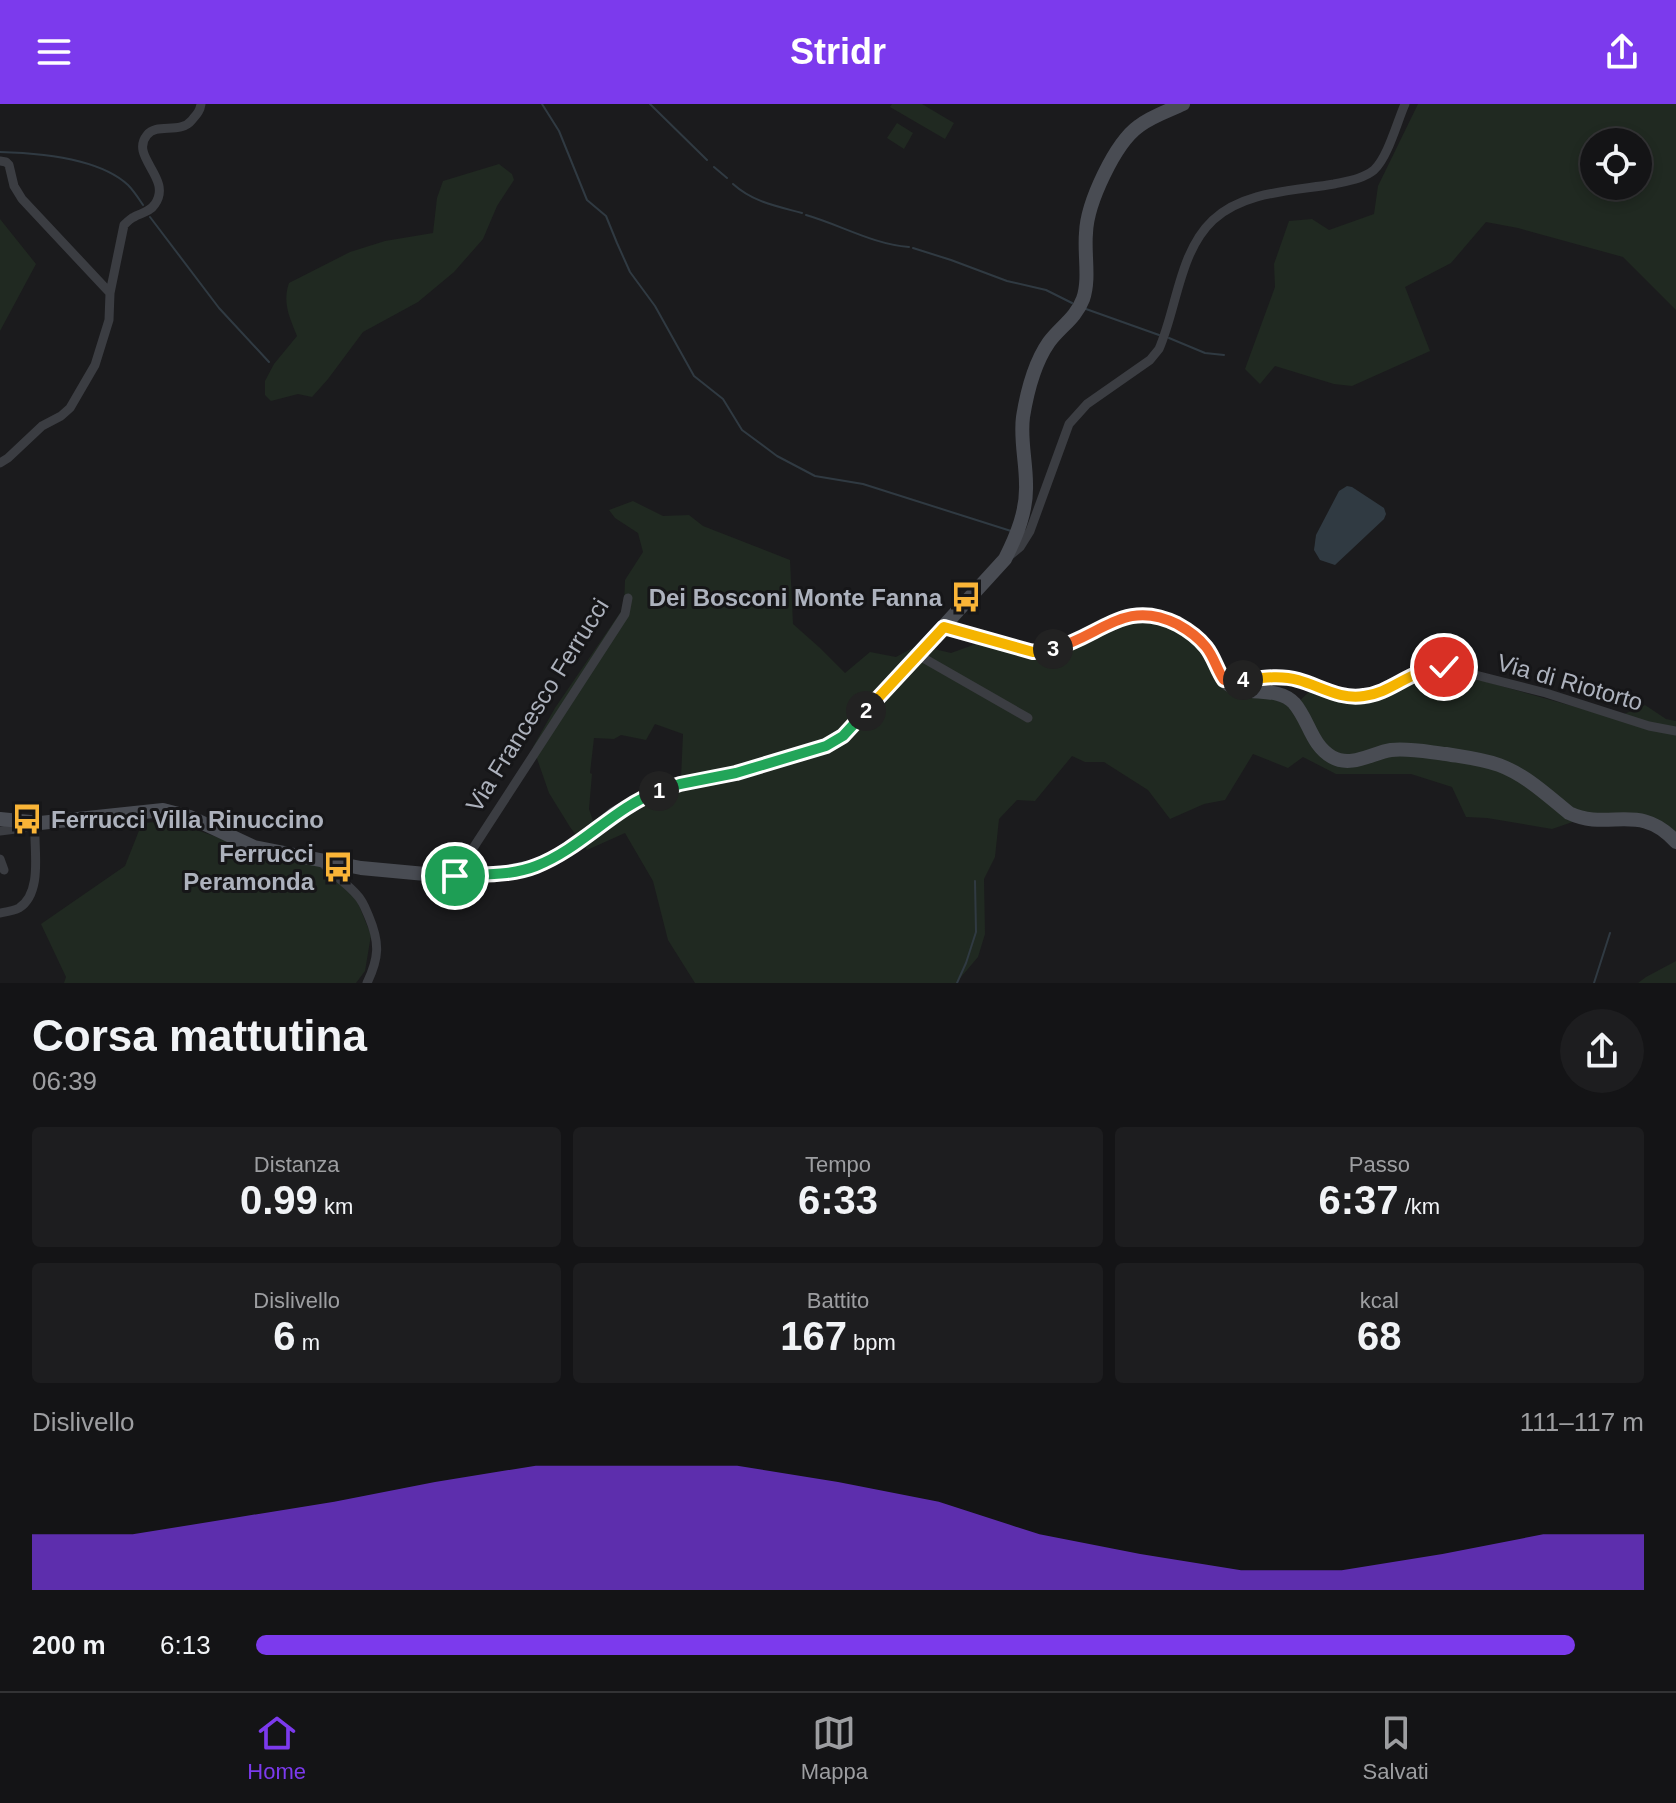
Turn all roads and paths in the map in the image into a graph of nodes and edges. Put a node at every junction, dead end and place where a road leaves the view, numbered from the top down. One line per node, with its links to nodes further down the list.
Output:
1 (201, 104): 5 (street)
2 (1183, 104): 7 (main road)
3 (1405, 104): 7 (street)
4 (0, 161): 5 (street)
5 (110, 293): 6 (street)
6 (0, 463)
7 (1005, 559): 9 (main road)
8 (628, 598): 21 (street, Via Francesco Ferrucci)
9 (944, 627): 10 (main road); 11 (main road)
10 (918, 655): 12 (street); 21 (main road)
11 (1224, 680): 13 (street, Via di Riotorto); 17 (main road)
12 (1028, 718)
13 (1676, 731)
14 (0, 819): 15 (main road)
15 (35, 823): 16 (street); 19 (main road); 23 (street)
16 (0, 831)
17 (1676, 842)
18 (0, 859): 20 (street)
19 (320, 860): 21 (main road); 25 (street)
20 (4, 870)
21 (455, 876)
22 (0, 906): 23 (street)
23 (18, 909): 24 (street)
24 (0, 913)
25 (367, 983)

